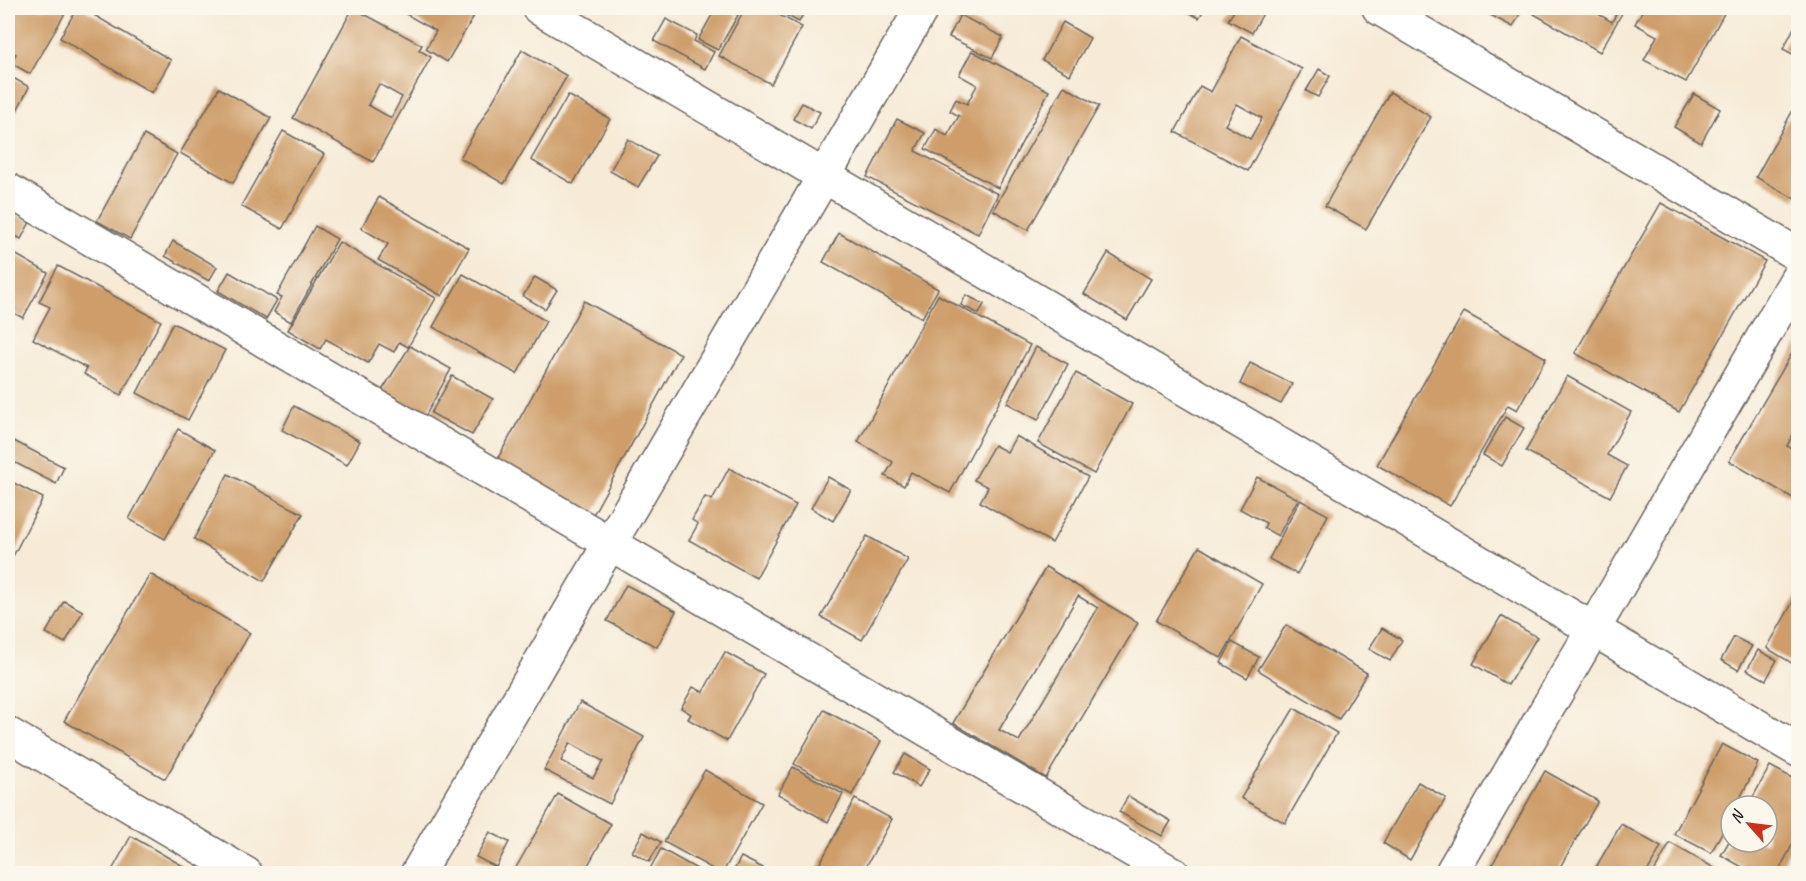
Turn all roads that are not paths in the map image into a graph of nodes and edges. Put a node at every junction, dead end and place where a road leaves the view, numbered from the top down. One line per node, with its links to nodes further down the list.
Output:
1 (539, 8): 4 (street)
2 (922, 8): 4 (street)
3 (1379, 8): 6 (street)
4 (825, 176): 8 (street); 9 (street)
5 (8, 190): 8 (street)
6 (1798, 255)
7 (1798, 277): 9 (street)
8 (610, 544): 13 (street); 14 (street)
9 (1593, 629): 11 (street); 15 (street)
10 (8, 734): 12 (street)
11 (1798, 750)
12 (246, 873)
13 (417, 873)
14 (1173, 873)
15 (1451, 873)

